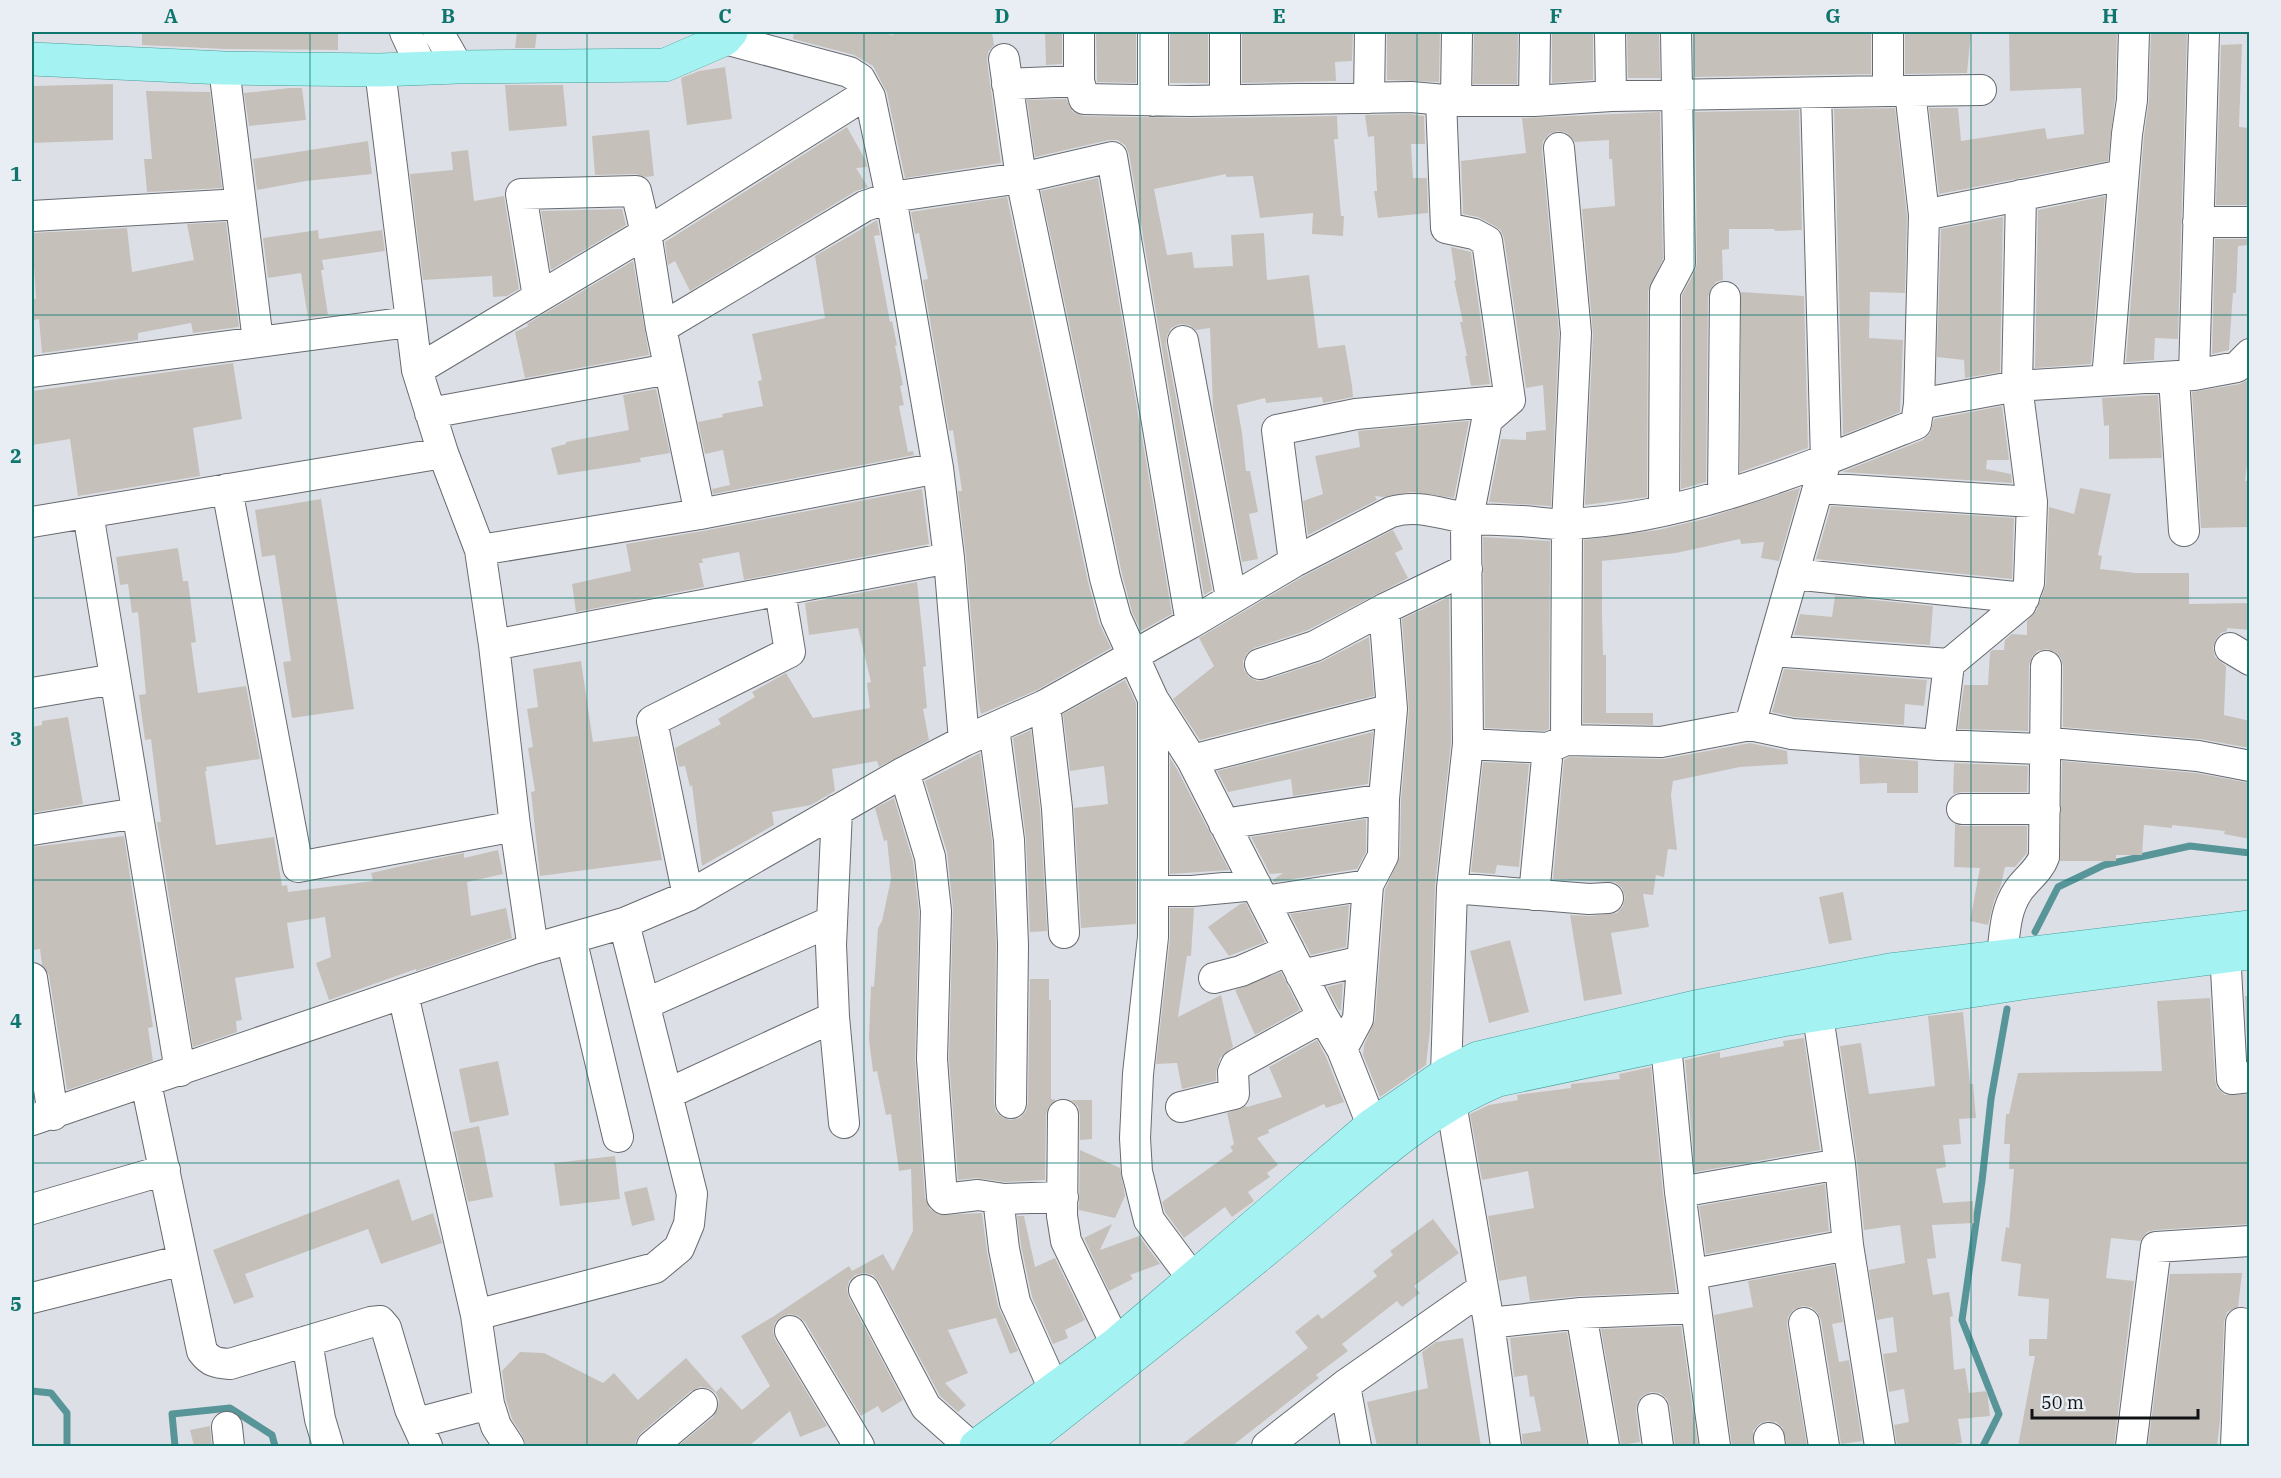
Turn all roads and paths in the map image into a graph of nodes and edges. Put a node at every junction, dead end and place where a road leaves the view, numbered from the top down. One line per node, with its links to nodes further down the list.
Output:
1 (405, 32): 18 (street)
2 (438, 32): 16 (street)
3 (1079, 32): 20 (street)
4 (1153, 32): 28 (street)
5 (1225, 32): 29 (street)
6 (1370, 32): 27 (street)
7 (1457, 32): 30 (street)
8 (1535, 32): 31 (street)
9 (1610, 32): 26 (street)
10 (1676, 32): 25 (street)
11 (1888, 32): 22 (street)
12 (2134, 32): 33 (street)
13 (2204, 32): 40 (street)
14 (728, 35): 16 (main road); 23 (street)
15 (32, 59): 17 (main road)
16 (458, 67): 18 (main road)
17 (224, 68): 19 (main road); 37 (street)
18 (422, 68): 19 (main road)
19 (380, 70): 45 (street)
20 (1079, 81): 28 (street); 34 (street)
21 (1981, 90): 22 (street)
22 (1899, 91): 24 (street); 38 (street)
23 (868, 93): 36 (street); 42 (street)
24 (1816, 93): 25 (street); 61 (street)
25 (1677, 95): 26 (street); 65 (street)
26 (1611, 96): 31 (street)
27 (1368, 98): 29 (street); 30 (street)
28 (1153, 100): 29 (street)
29 (1225, 100)
30 (1449, 100): 31 (street); 56 (street)
31 (1534, 101)
32 (1559, 148): 70 (street)
33 (2123, 175): 35 (street); 54 (street)
34 (1021, 178): 36 (street); 81 (street); 84 (street)
35 (2021, 195): 38 (street); 55 (street)
36 (891, 197): 46 (street); 60 (street)
37 (241, 204): 39 (street); 47 (street)
38 (1923, 215): 57 (street)
39 (32, 216)
40 (2198, 222): 41 (street); 53 (street)
41 (2250, 222)
42 (646, 233): 43 (street); 43 (street); 46 (street)
43 (538, 297): 51 (street)
44 (1725, 297): 63 (street)
45 (410, 322): 47 (street); 51 (street)
46 (661, 328): 50 (street)
47 (258, 341): 52 (street)
48 (1182, 341): 78 (street)
49 (2250, 354): 53 (street)
50 (669, 369): 58 (street); 67 (street)
51 (417, 370): 58 (street)
52 (32, 372)
53 (2184, 377): 54 (street); 71 (street)
54 (2107, 380): 55 (street)
55 (2017, 386): 57 (street); 64 (street)
56 (1510, 400): 68 (street); 74 (street)
57 (1919, 405): 61 (street)
58 (430, 413): 59 (street)
59 (443, 453): 62 (street); 72 (street)
60 (938, 468): 67 (street); 73 (street)
61 (1822, 474): 63 (street); 64 (street); 76 (street)
62 (227, 489): 66 (street); 109 (street)
63 (1723, 495): 65 (street)
64 (2032, 502): 79 (street)
65 (1664, 510): 70 (street)
66 (88, 513): 69 (street); 88 (street)
67 (700, 514): 72 (street)
68 (1467, 518): 70 (street); 74 (street); 75 (street)
69 (32, 522)
70 (1567, 524): 97 (street)
71 (2184, 531)
72 (480, 550): 82 (street)
73 (949, 558): 77 (street); 95 (street)
74 (1294, 562): 78 (street)
75 (1467, 569): 80 (street); 96 (street)
76 (1793, 574): 79 (street); 83 (street)
77 (780, 591): 82 (street); 116 (street)
78 (1231, 597): 81 (street)
79 (2024, 598): 86 (street)
80 (1384, 609): 85 (street); 92 (street)
81 (1191, 623): 84 (street)
82 (494, 645): 109 (street)
83 (1771, 651): 86 (street); 93 (street)
84 (1133, 655): 90 (street); 91 (street)
85 (1260, 664)
86 (1949, 664): 99 (street)
87 (2046, 666): 98 (street)
88 (116, 679): 89 (street); 107 (street)
89 (32, 693)
90 (1153, 699): 100 (street); 113 (street)
91 (1045, 705): 94 (street); 120 (street)
92 (1392, 709): 100 (street); 103 (street)
93 (1750, 725): 97 (street); 99 (street)
94 (994, 728): 95 (street); 141 (street)
95 (964, 741): 102 (street)
96 (1468, 744): 97 (street); 112 (street)
97 (1557, 744): 115 (street)
98 (2046, 744): 99 (street); 101 (street); 105 (street)
99 (1939, 745)
100 (1192, 760): 108 (street)
101 (2250, 766)
102 (904, 772): 106 (street); 152 (street)
103 (1384, 798): 108 (street); 111 (street)
104 (1962, 809): 105 (street)
105 (2044, 809): 124 (street)
106 (837, 810): 116 (street); 118 (street)
107 (137, 813): 110 (street); 136 (street)
108 (1224, 824): 114 (street)
109 (515, 826): 123 (street)
110 (32, 830)
111 (1368, 885): 114 (street); 125 (street)
112 (1452, 888): 115 (street); 139 (street)
113 (1154, 891): 114 (street); 158 (street)
114 (1260, 893): 126 (street)
115 (1534, 895): 117 (street)
116 (688, 896): 119 (street)
117 (1608, 898)
118 (832, 921): 131 (street); 132 (street)
119 (624, 923): 121 (street); 131 (street)
120 (1064, 933)
121 (572, 938): 123 (street); 147 (street)
122 (2237, 941): 124 (main road); 130 (main road); 137 (street)
123 (533, 949): 129 (street)
124 (2002, 955): 130 (main road)
125 (1362, 961): 126 (street); 135 (street)
126 (1295, 962): 128 (street); 133 (street)
127 (32, 978): 144 (street)
128 (1214, 978)
129 (403, 994): 136 (street); 164 (street)
130 (1816, 1000): 134 (main road); 139 (main road); 148 (street)
131 (645, 1004): 140 (street)
132 (834, 1017): 140 (street); 145 (street)
133 (1323, 1017): 135 (street); 142 (street)
134 (1666, 1045): 139 (main road); 150 (street)
135 (1342, 1049): 146 (street)
136 (180, 1071): 138 (street)
137 (2250, 1077)
138 (146, 1083): 144 (street); 149 (street)
139 (1449, 1089): 146 (main road); 159 (street); 183 (main road)
140 (667, 1094): 164 (street)
141 (1011, 1103)
142 (1181, 1107)
143 (1063, 1115): 151 (street)
144 (42, 1118)
145 (844, 1123)
146 (1372, 1125): 158 (main road)
147 (618, 1137)
148 (1840, 1164): 150 (street); 155 (street)
149 (165, 1170): 153 (street); 156 (street)
150 (1680, 1192): 157 (street)
151 (1063, 1197): 152 (street); 170 (street)
152 (998, 1198): 172 (street)
153 (32, 1209)
154 (2250, 1241): 192 (street)
155 (1848, 1245): 157 (street); 191 (street)
156 (183, 1260): 161 (street); 169 (street)
157 (1692, 1274): 162 (street)
158 (1193, 1279): 170 (main road)
159 (1482, 1289): 165 (street); 171 (street)
160 (864, 1290): 181 (street)
161 (32, 1298)
162 (1696, 1308): 163 (street); 189 (street)
163 (1581, 1313): 165 (street); 187 (street)
164 (476, 1315): 173 (street)
165 (1488, 1323): 186 (street)
166 (1804, 1323): 190 (street)
167 (2250, 1324): 193 (street)
168 (790, 1331): 180 (street)
169 (307, 1341): 176 (street); 177 (street)
170 (1116, 1344): 172 (main road)
171 (1345, 1386): 184 (street); 185 (street)
172 (1054, 1389): 182 (main road)
173 (489, 1404): 176 (street); 178 (street)
174 (702, 1404): 179 (street)
175 (1653, 1409): 188 (street)
176 (422, 1435)
177 (328, 1446)
178 (509, 1446)
179 (652, 1446)
180 (859, 1446)
181 (970, 1446)
182 (976, 1446)
183 (1020, 1446)
184 (1267, 1446)
185 (1356, 1446)
186 (1506, 1446)
187 (1604, 1446)
188 (1658, 1446)
189 (1715, 1446)
190 (1824, 1446)
191 (1880, 1446)
192 (2131, 1446)
193 (2236, 1446)

